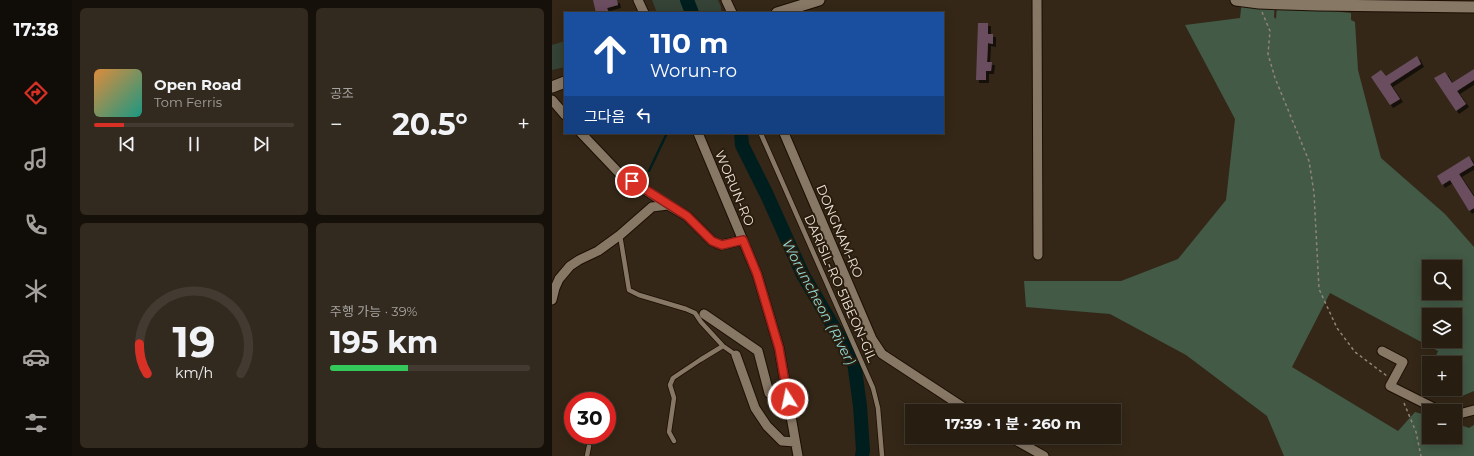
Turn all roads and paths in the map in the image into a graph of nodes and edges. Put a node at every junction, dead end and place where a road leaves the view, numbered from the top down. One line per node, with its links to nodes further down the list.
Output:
1 (638, 0): 8 (street)
2 (726, 0): 9 (street)
3 (819, 0): 10 (street)
4 (1037, 0): 22 (street)
5 (1236, 0): 6 (street)
6 (1259, 3): 7 (street); 28 (path)
7 (1474, 6)
8 (644, 12)
9 (732, 12)
10 (780, 12)
11 (564, 82): 12 (street)
12 (552, 87)
13 (552, 100): 14 (street)
14 (564, 114)
15 (582, 134): 19 (street)
16 (698, 134): 21 (street, WORUN-RO)
17 (761, 134): 41 (lane, DARISIL-RO 51BEON-GIL)
18 (784, 134): 31 (street, DONGNAM-RO)
19 (668, 205): 20 (street); 21 (street)
20 (620, 234): 23 (street); 25 (lane)
21 (743, 240): 29 (street, WORUN-RO)
22 (1038, 255)
23 (552, 300)
24 (704, 314): 29 (street)
25 (723, 346): 27 (lane); 35 (lane)
26 (1382, 351): 32 (street)
27 (736, 355): 36 (street)
28 (1388, 377)
29 (788, 399): 36 (street, WORUN-RO)
30 (1403, 401): 43 (path)
31 (958, 404)
32 (1426, 404)
33 (1474, 410): 34 (street)
34 (1462, 413)
35 (674, 441)
36 (795, 442): 40 (street, WORUN-RO)
37 (1023, 444): 42 (street)
38 (590, 446): 39 (lane)
39 (586, 456)
40 (798, 456)
41 (882, 456)
42 (1044, 456)
43 (1421, 456)

